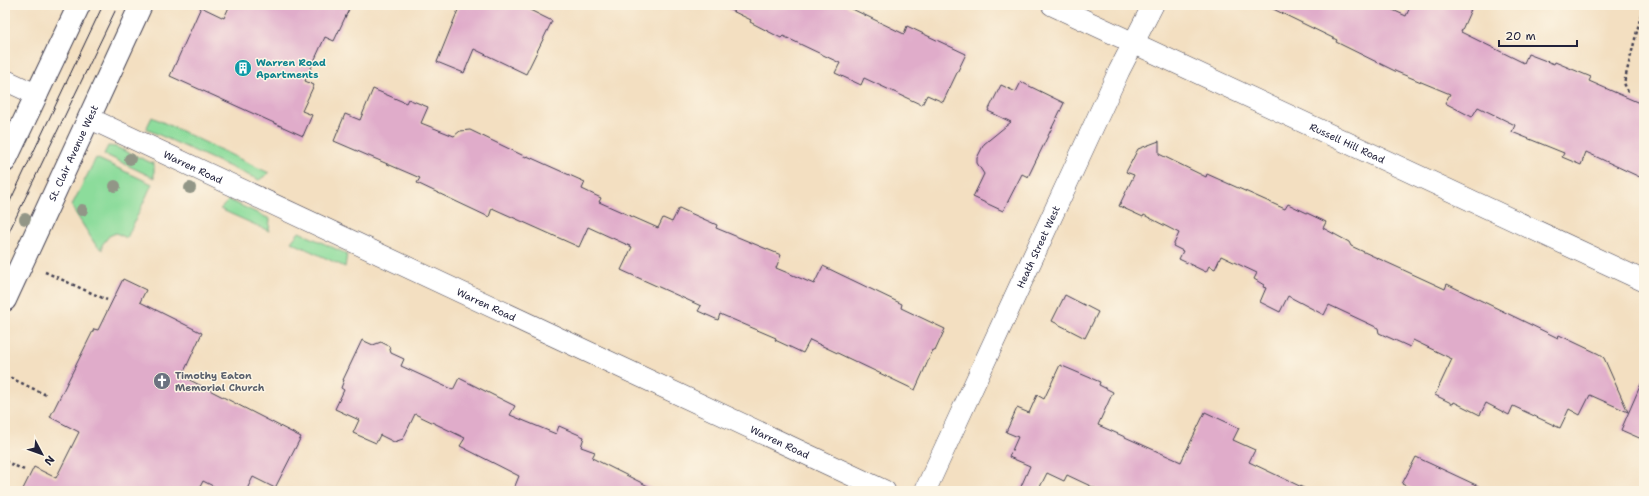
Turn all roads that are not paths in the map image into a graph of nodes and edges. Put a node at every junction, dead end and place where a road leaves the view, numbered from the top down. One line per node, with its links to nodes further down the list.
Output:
1 (79, 5): 7 (main road)
2 (141, 5): 8 (main road, St. Clair Avenue West)
3 (1052, 5): 5 (street, Russell Hill Road)
4 (1154, 5): 5 (street, Heath Street West)
5 (1135, 43): 10 (street, Russell Hill Road); 13 (street, Heath Street West)
6 (5, 80): 7 (street)
7 (37, 95): 9 (main road)
8 (89, 118): 11 (main road, St. Clair Avenue West); 12 (street, Warren Road)
9 (5, 161)
10 (1644, 281)
11 (5, 300)
12 (885, 491)
13 (925, 491)

